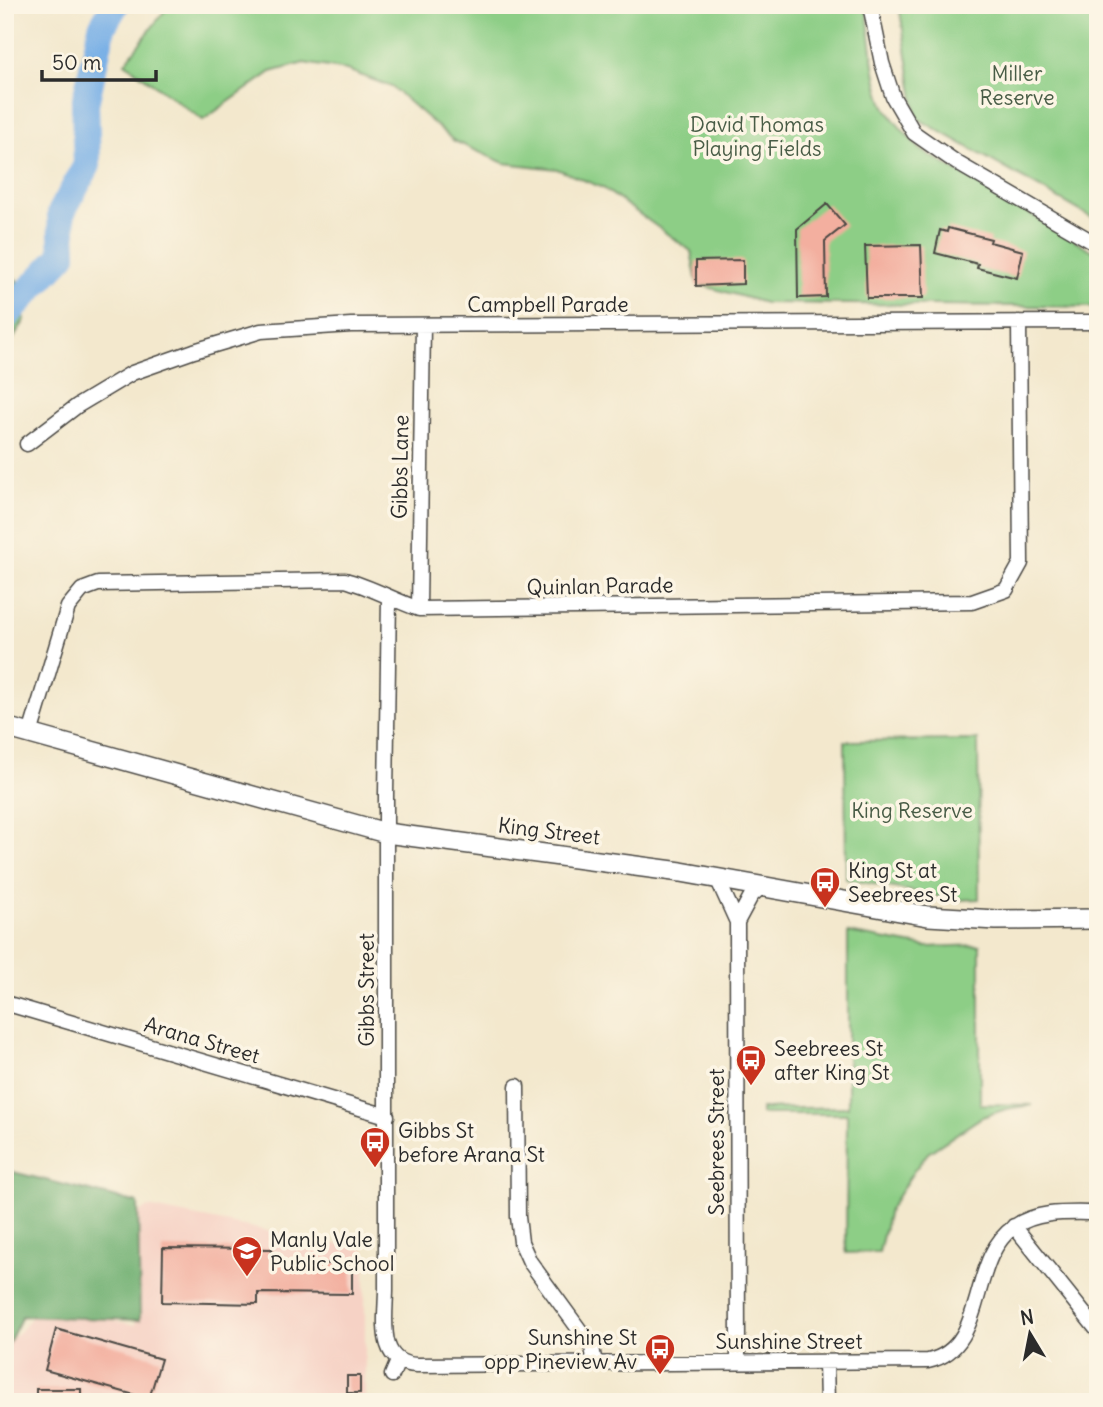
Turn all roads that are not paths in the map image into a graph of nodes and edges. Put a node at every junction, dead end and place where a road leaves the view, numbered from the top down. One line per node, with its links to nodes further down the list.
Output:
1 (870, 5): 2 (street)
2 (1098, 245)
3 (1019, 322): 4 (street, Campbell Parade); 5 (street, Campbell Parade); 8 (street, Quinlan Parade)
4 (1098, 322)
5 (423, 325): 6 (street, Campbell Parade); 8 (street, Gibbs Lane)
6 (27, 444)
7 (389, 599): 8 (street, Quinlan Parade); 10 (street, Quinlan Parade); 11 (street, Gibbs Street)
8 (419, 609)
9 (5, 727): 10 (street, King Street)
10 (30, 734): 11 (street, King Street)
11 (386, 833): 12 (street, King Street); 18 (street, Gibbs Street)
12 (718, 878): 13 (street, King Street); 15 (street, Seebrees Street)
13 (762, 886): 14 (street, King Street); 15 (street)
14 (1098, 919)
15 (737, 922): 23 (street, Seebrees Street)
16 (5, 1003): 18 (street, Arana Street)
17 (517, 1086): 25 (street)
18 (387, 1116): 22 (street, Gibbs Street)
19 (1098, 1213): 20 (street)
20 (1014, 1226): 21 (street); 24 (street, Sunshine Street)
21 (1098, 1331)
22 (398, 1361): 25 (street, Sunshine Street); 26 (street)
23 (738, 1362): 24 (street, Sunshine Street); 25 (street, Sunshine Street)
24 (826, 1362): 27 (street)
25 (595, 1364)
26 (392, 1375)
27 (827, 1402)

